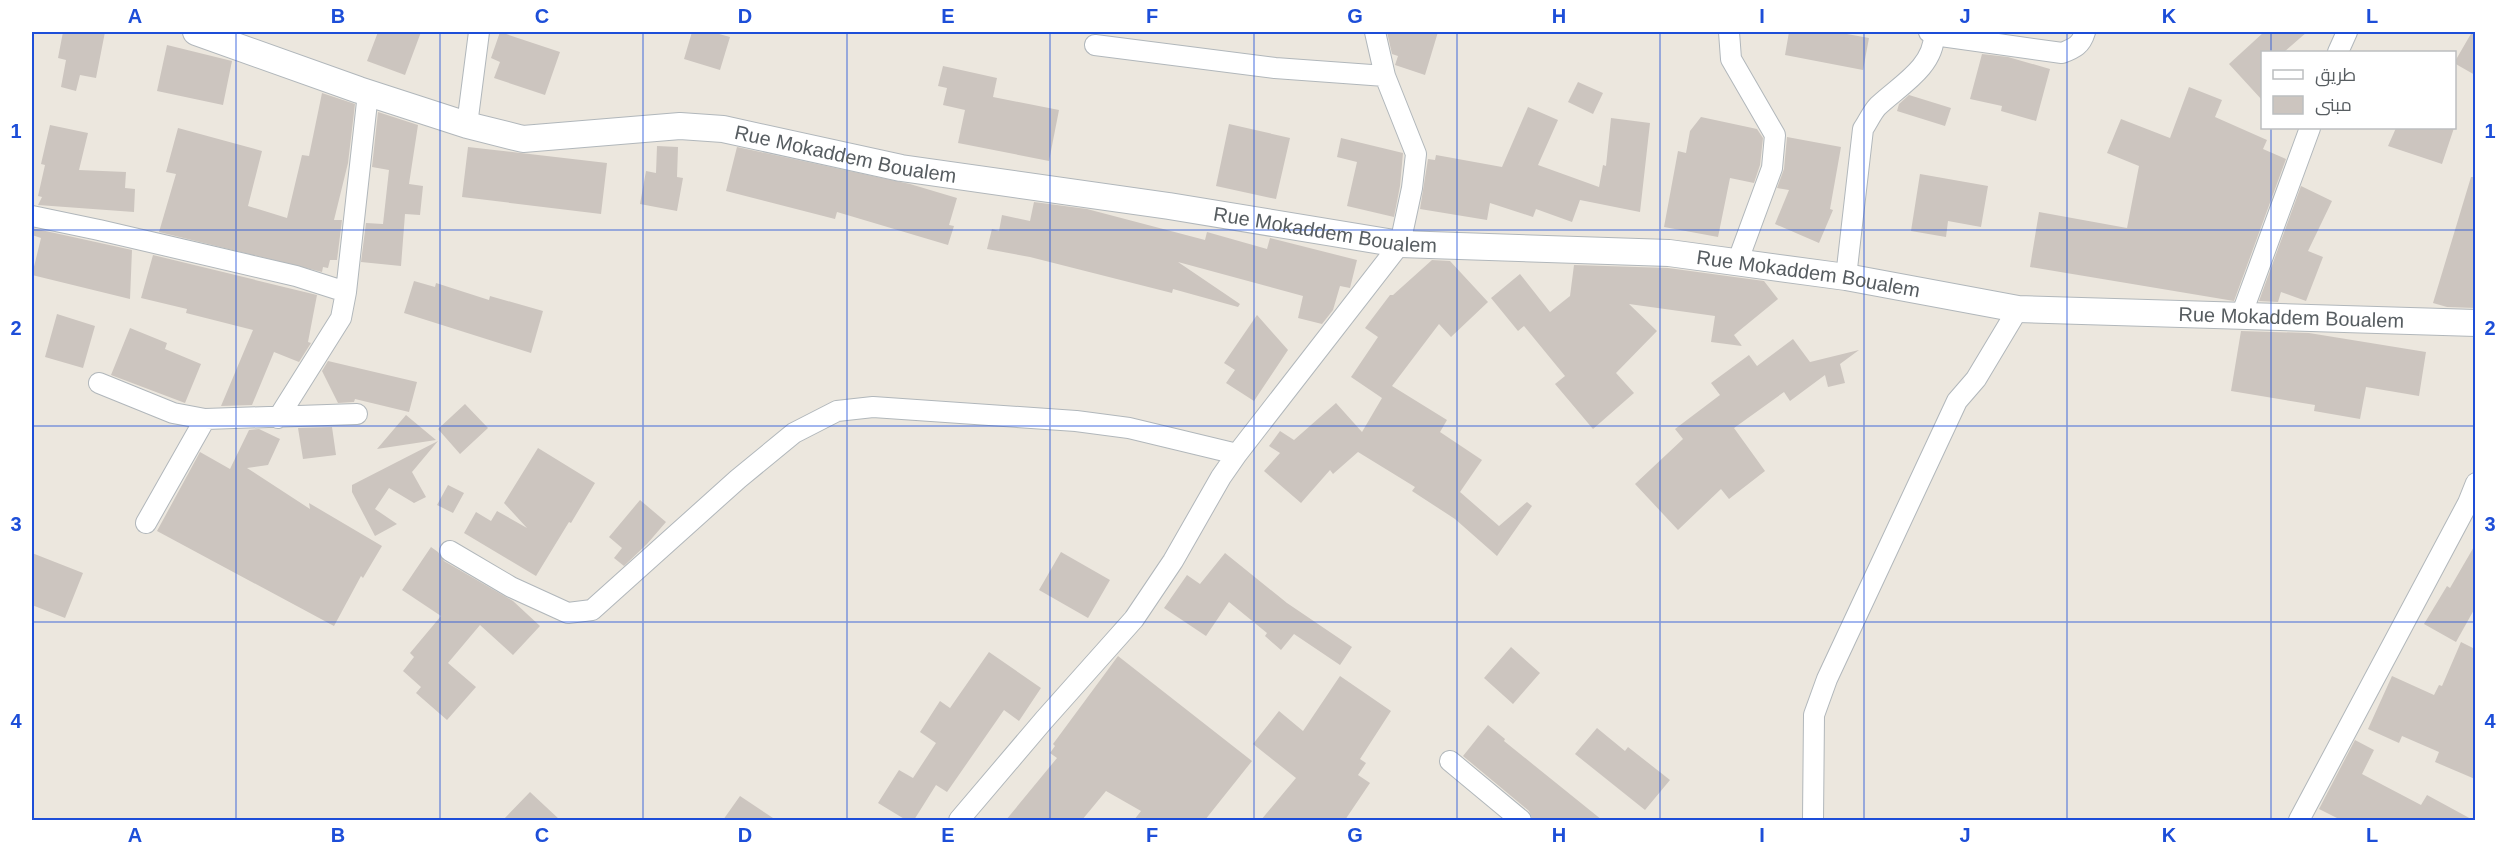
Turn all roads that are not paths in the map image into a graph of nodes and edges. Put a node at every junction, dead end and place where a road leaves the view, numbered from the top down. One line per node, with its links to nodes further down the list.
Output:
1 (196, 32): 11 (street, Rue Mokaddem Boualem)
2 (479, 32): 12 (street)
3 (1375, 32): 10 (street)
4 (1729, 32): 16 (street)
5 (2085, 32): 7 (street)
6 (2347, 32): 9 (street)
7 (1931, 33): 17 (street)
8 (1095, 45): 10 (street)
9 (2338, 51)
10 (1385, 76): 15 (street)
11 (368, 93): 12 (street, Rue Mokaddem Boualem); 18 (street)
12 (467, 125): 15 (street, Rue Mokaddem Boualem)
13 (2310, 129): 20 (street)
14 (32, 216): 18 (street)
15 (1400, 244): 16 (street, Rue Mokaddem Boualem); 26 (street)
16 (1737, 263): 17 (street, Rue Mokaddem Boualem)
17 (1846, 277): 19 (street, Rue Mokaddem Boualem)
18 (346, 292): 24 (street)
19 (2018, 309): 20 (street, Rue Mokaddem Boualem); 33 (street)
20 (2241, 316): 21 (street, Rue Mokaddem Boualem)
21 (2475, 323)
22 (99, 383): 25 (street)
23 (357, 414): 24 (street)
24 (278, 418): 25 (street)
25 (205, 419): 28 (street)
26 (1237, 454): 29 (street); 31 (street)
27 (2475, 483): 34 (street)
28 (146, 523)
29 (450, 551)
30 (1450, 761): 32 (street)
31 (959, 820)
32 (1521, 820)
33 (1813, 820)
34 (2299, 820)

